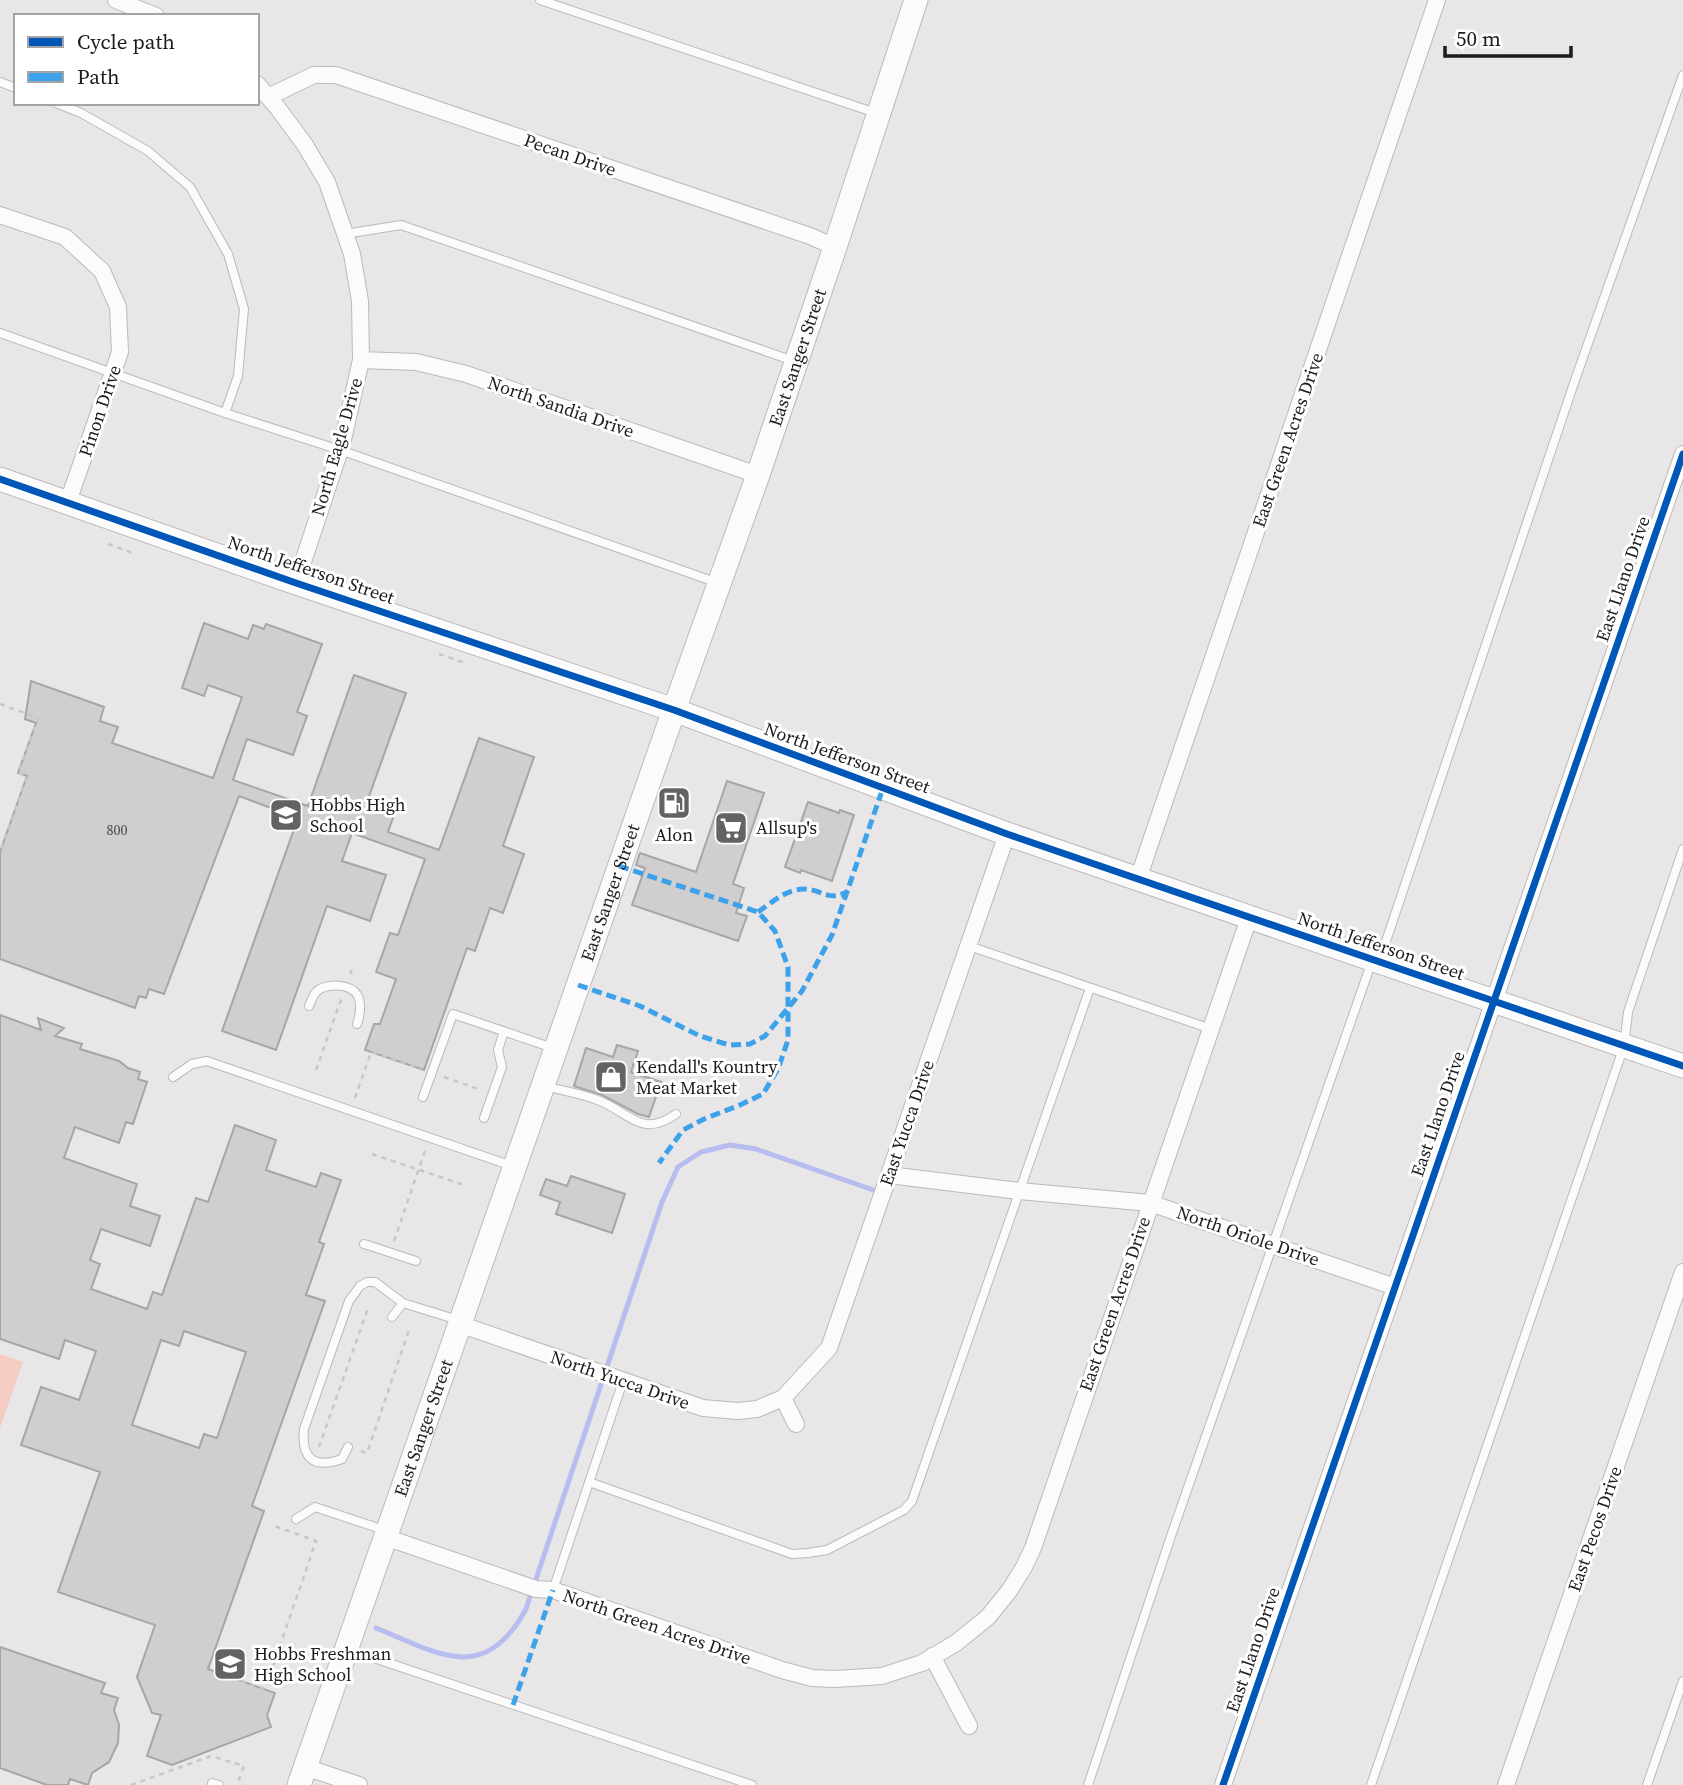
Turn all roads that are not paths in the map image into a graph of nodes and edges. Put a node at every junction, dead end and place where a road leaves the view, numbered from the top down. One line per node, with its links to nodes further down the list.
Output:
1 (116, 0): 5 (street)
2 (540, 0): 10 (lane)
3 (916, 0): 10 (main road, East Sanger Street)
4 (1437, 0): 29 (street, East Green Acres Drive)
5 (151, 14)
6 (1683, 75): 32 (lane)
7 (259, 86): 8 (street, North Eagle Drive)
8 (268, 97): 12 (street, North Eagle Drive); 13 (street, Pecan Drive)
9 (61, 105): 18 (lane)
10 (879, 114): 13 (main road, East Sanger Street)
11 (0, 215): 17 (street, Pinon Drive)
12 (345, 234): 15 (street, North Eagle Drive); 16 (lane)
13 (835, 247): 16 (main road, East Sanger Street)
14 (0, 333): 17 (lane)
15 (361, 360): 19 (street, North Eagle Drive); 21 (street, North Sandia Drive)
16 (797, 362): 21 (main road, East Sanger Street)
17 (113, 373): 18 (lane); 23 (street, Pinon Drive)
18 (225, 413): 19 (lane)
19 (340, 450): 24 (street, North Eagle Drive); 25 (lane)
20 (1683, 454): 34 (street, East Llano Drive)
21 (758, 475): 25 (main road, East Sanger Street)
22 (0, 479): 23 (main road, North Jefferson Street)
23 (68, 502): 24 (main road, North Jefferson Street)
24 (296, 583): 26 (main road, North Jefferson Street)
25 (719, 584): 26 (main road, East Sanger Street)
26 (674, 710): 27 (main road, North Jefferson Street); 40 (main road, East Sanger Street)
27 (1007, 834): 29 (main road, North Jefferson Street); 31 (street, East Yucca Drive)
28 (1683, 849): 39 (lane)
29 (1138, 879): 30 (main road, North Jefferson Street)
30 (1249, 918): 32 (main road, North Jefferson Street); 37 (street, East Green Acres Drive)
31 (968, 946): 33 (lane); 48 (street, East Yucca Drive)
32 (1376, 961): 34 (main road, North Jefferson Street); 52 (lane)
33 (1090, 988): 37 (lane); 49 (lane)
34 (1493, 1001): 39 (main road, North Jefferson Street); 55 (street, East Llano Drive)
35 (309, 1006): 36 (lane)
36 (357, 1024)
37 (1211, 1029): 50 (street, East Green Acres Drive)
38 (504, 1031): 40 (lane); 44 (lane); 46 (lane)
39 (1624, 1046): 41 (main road, North Jefferson Street); 76 (lane)
40 (555, 1049): 43 (main road, East Sanger Street)
41 (1683, 1066)
42 (173, 1077): 47 (lane)
43 (543, 1086): 45 (lane); 47 (main road, East Sanger Street)
44 (423, 1097)
45 (676, 1114)
46 (484, 1118)
47 (514, 1167): 58 (main road, East Sanger Street)
48 (889, 1175): 49 (street, North Oriole Drive); 60 (street, East Yucca Drive)
49 (1019, 1191): 50 (street, North Oriole Drive); 63 (lane)
50 (1150, 1203): 52 (street, North Oriole Drive); 68 (street, East Green Acres Drive)
51 (364, 1244): 53 (lane)
52 (1274, 1245): 55 (street, North Oriole Drive); 74 (lane)
53 (416, 1261)
54 (1683, 1272): 77 (street, East Pecos Drive)
55 (1395, 1287): 75 (street, East Llano Drive)
56 (403, 1303): 57 (lane); 58 (lane); 62 (lane)
57 (392, 1317)
58 (460, 1322): 59 (street, North Yucca Drive); 65 (main road, East Sanger Street)
59 (609, 1376): 60 (street, North Yucca Drive); 63 (lane)
60 (783, 1398): 61 (street)
61 (796, 1424)
62 (351, 1448)
63 (589, 1482): 66 (lane)
64 (296, 1519): 65 (lane)
65 (386, 1534): 66 (street, North Green Acres Drive); 67 (main road, East Sanger Street)
66 (553, 1590): 68 (street, North Green Acres Drive)
67 (346, 1648): 71 (main road, East Sanger Street); 73 (lane)
68 (932, 1656): 70 (street)
69 (1683, 1681): 78 (lane)
70 (969, 1726)
71 (302, 1776): 72 (street)
72 (359, 1785)
73 (752, 1785)
74 (1088, 1785)
75 (1223, 1785)
76 (1371, 1785)
77 (1506, 1785)
78 (1647, 1785)

